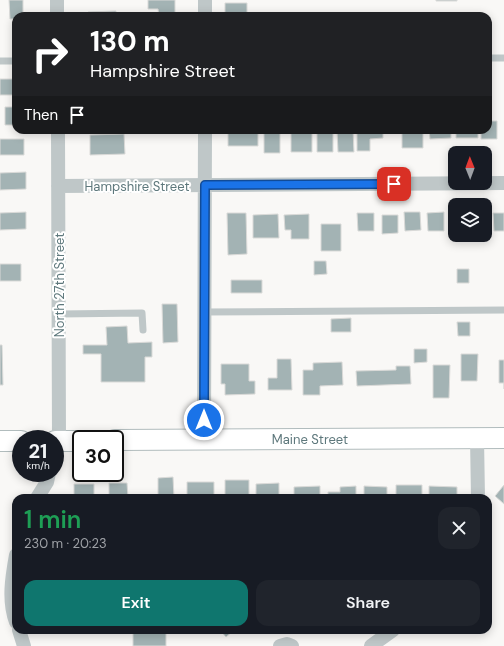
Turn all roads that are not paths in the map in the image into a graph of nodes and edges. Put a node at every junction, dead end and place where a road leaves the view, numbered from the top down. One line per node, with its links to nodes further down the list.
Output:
1 (57, 0): 3 (street)
2 (205, 0): 4 (street)
3 (57, 12)
4 (205, 12)
5 (492, 58): 6 (lane)
6 (504, 58)
7 (0, 61): 8 (lane)
8 (12, 61)
9 (58, 134): 13 (street, North 27th Street)
10 (205, 134): 12 (street)
11 (504, 183): 12 (street, Hampshire Street)
12 (205, 185): 13 (street, Hampshire Street); 15 (street)
13 (58, 186): 16 (street, North 27th Street)
14 (504, 310): 15 (lane)
15 (204, 312): 22 (street)
16 (59, 314): 17 (lane); 18 (street, North 27th Street)
17 (143, 330)
18 (57, 430)
19 (477, 438): 20 (street, Maine Street); 22 (street, Maine Street); 27 (street)
20 (504, 438)
21 (124, 440): 22 (street, Maine Street)
22 (204, 440)
23 (0, 441): 24 (street)
24 (12, 441)
25 (47, 482): 26 (street)
26 (40, 494)
27 (478, 494)
28 (12, 588): 29 (street)
29 (12, 604)
30 (20, 634): 32 (street)
31 (388, 634): 35 (street)
32 (24, 646)
33 (280, 646): 34 (street)
34 (292, 646)
35 (371, 646)

